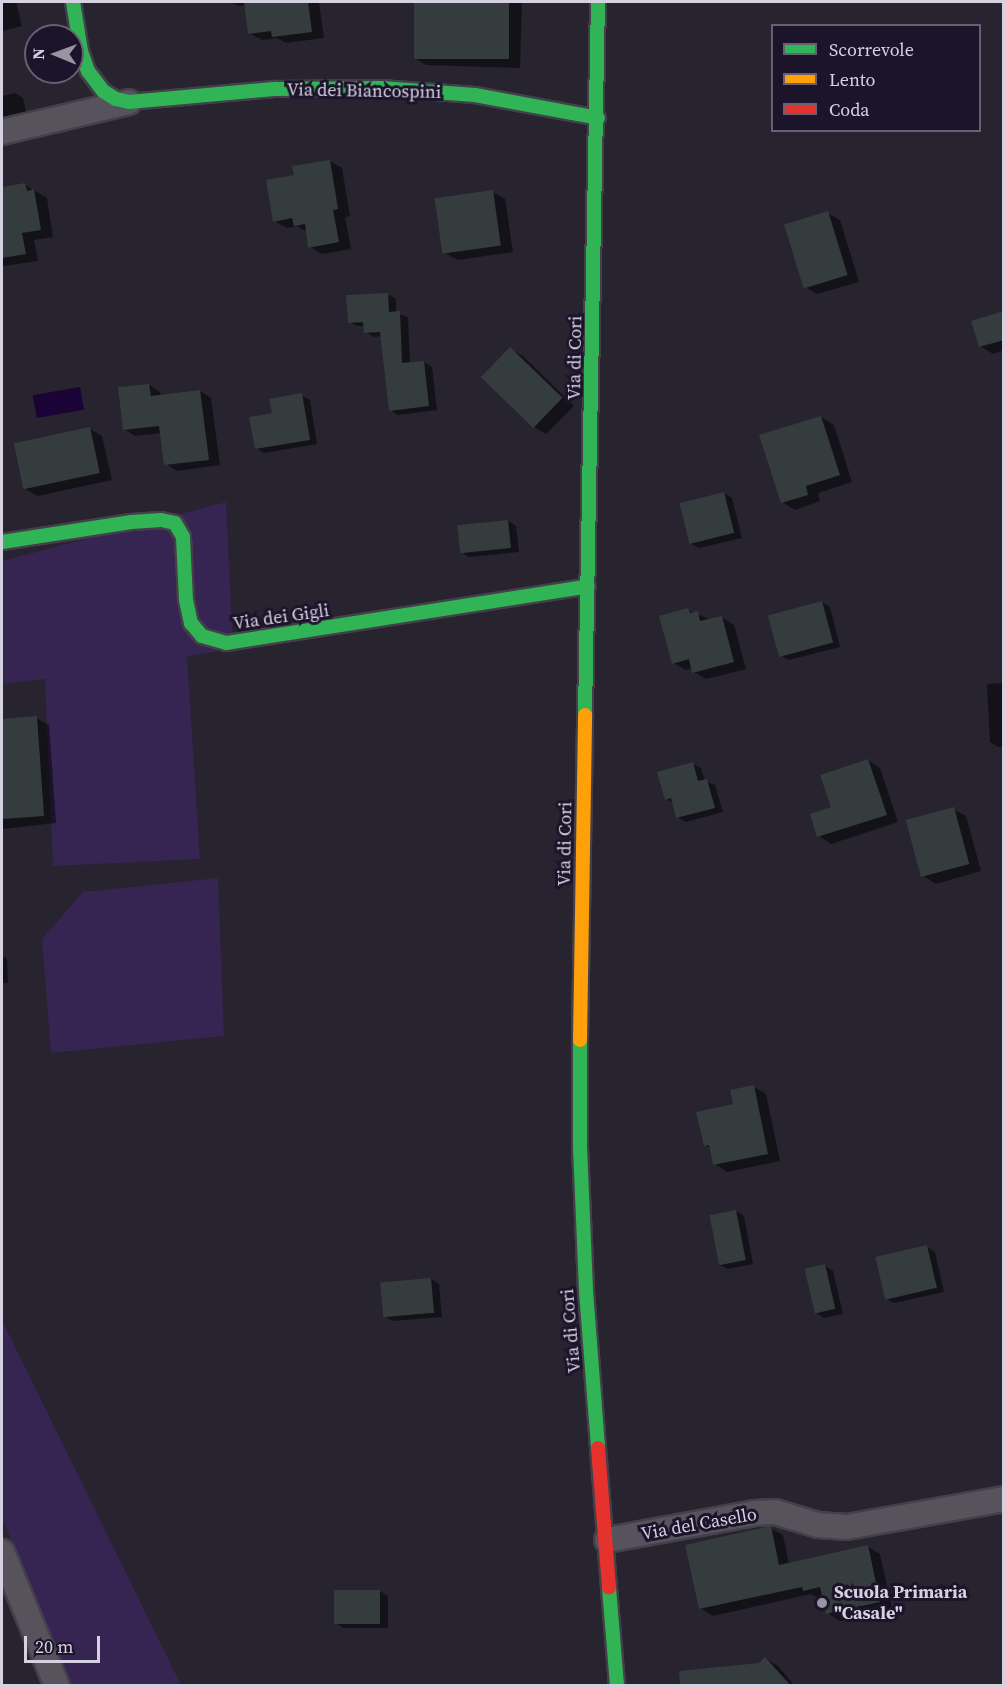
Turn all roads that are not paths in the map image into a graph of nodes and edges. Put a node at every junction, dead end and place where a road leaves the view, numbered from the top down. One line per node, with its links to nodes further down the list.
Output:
1 (73, 2): 3 (main road, Via dei Biancospini)
2 (598, 2): 4 (main road, Via di Cori)
3 (129, 102): 4 (main road, Via dei Biancospini); 5 (street, Via dei Biancospini)
4 (598, 118): 7 (main road, Via di Cori)
5 (2, 132)
6 (2, 542): 7 (main road, Via dei Gigli)
7 (588, 586): 9 (main road, Via di Cori)
8 (1004, 1500): 9 (street, Via del Casello)
9 (607, 1540): 12 (main road, Via di Cori)
10 (2, 1552): 11 (street)
11 (57, 1686)
12 (617, 1686)

